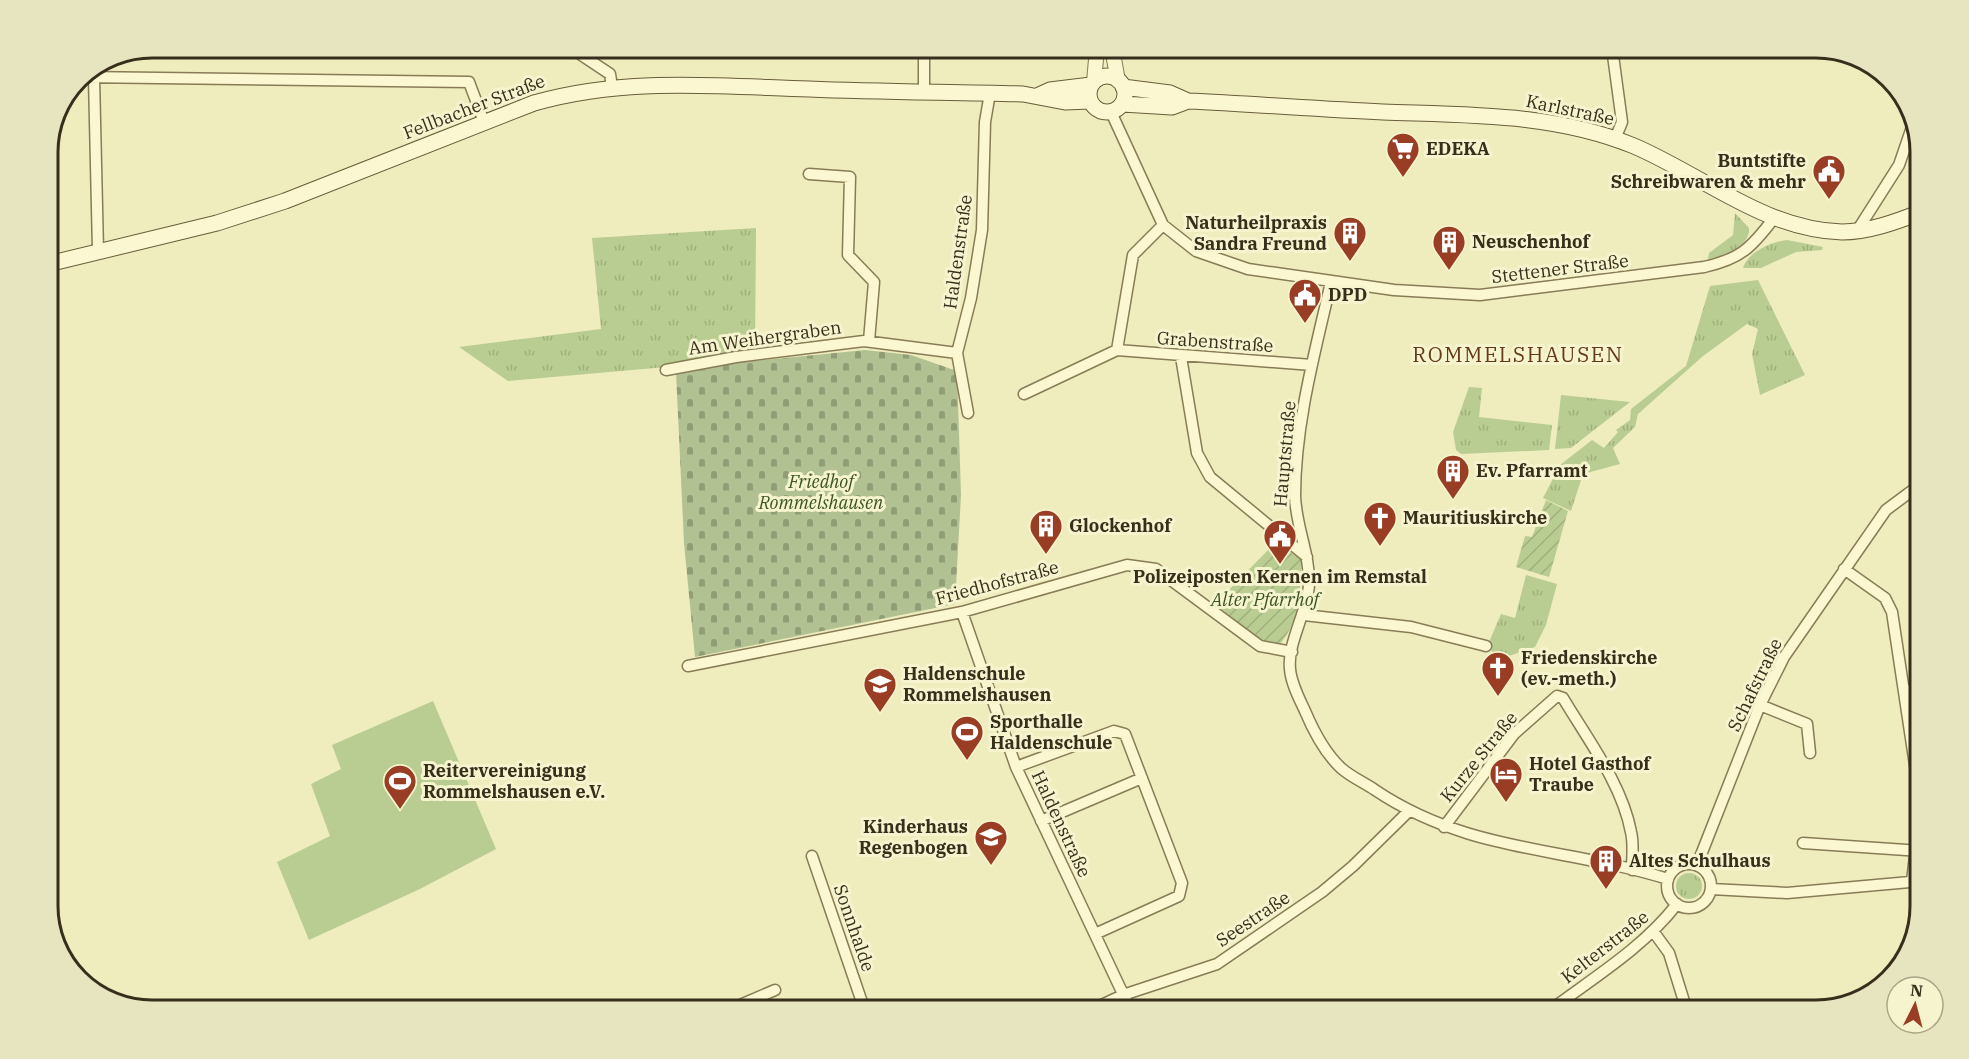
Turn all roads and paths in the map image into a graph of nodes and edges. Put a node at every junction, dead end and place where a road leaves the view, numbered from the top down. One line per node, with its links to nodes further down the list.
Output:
1 (586, 58): 10 (street)
2 (924, 58): 11 (street)
3 (1096, 58): 8 (street)
4 (1114, 58): 9 (street)
5 (1613, 58): 19 (street)
6 (96, 78): 17 (street)
7 (94, 80): 25 (street)
8 (1093, 83): 9 (main road); 13 (main road, Fellbacher Straße); 14 (main road)
9 (1121, 84): 15 (main road, Karlstraße); 16 (main road)
10 (612, 87): 11 (main road, Fellbacher Straße); 17 (main road, Fellbacher Straße)
11 (924, 93): 12 (main road, Fellbacher Straße)
12 (990, 93): 13 (main road, Fellbacher Straße); 30 (street, Haldenstraße)
13 (1038, 95): 14 (main road, Fellbacher Straße)
14 (1090, 101): 16 (main road)
15 (1188, 101): 16 (main road, Karlstraße); 19 (main road, Karlstraße)
16 (1116, 108): 23 (street)
17 (484, 122): 25 (main road, Fellbacher Straße)
18 (1909, 135): 24 (street)
19 (1615, 139): 22 (main road, Karlstraße)
20 (809, 174): 28 (street, Am Weihergraben)
21 (1910, 216): 24 (main road, Karlstraße)
22 (1774, 218): 24 (main road, Karlstraße); 27 (street, Stettener Straße)
23 (1163, 225): 27 (street, Stettener Straße); 29 (street)
24 (1857, 231)
25 (98, 251): 26 (main road, Fellbacher Straße)
26 (59, 261)
27 (1331, 282): 32 (street, Hauptstraße)
28 (870, 341): 30 (street, Am Weihergraben); 33 (street, Am Weihergraben)
29 (1117, 350): 31 (street, Grabenstraße); 34 (street)
30 (957, 353): 35 (street, Haldenstraße)
31 (1181, 357): 32 (street, Grabenstraße); 37 (street)
32 (1312, 365): 37 (street, Hauptstraße)
33 (666, 370)
34 (1024, 394)
35 (968, 413)
36 (1910, 492): 38 (street, Schafstraße)
37 (1307, 557): 40 (street, Hauptstraße)
38 (1844, 569): 45 (street); 46 (street, Schafstraße)
39 (962, 612): 42 (street, Friedhofstraße); 43 (street, Friedhofstraße); 49 (street, Haldenstraße)
40 (1304, 615): 41 (street); 42 (street, Hauptstraße)
41 (1486, 646)
42 (1292, 652): 51 (street, Hauptstraße)
43 (688, 666)
44 (1910, 690): 45 (street)
45 (1905, 691): 47 (street)
46 (1761, 705): 48 (street); 57 (street, Schafstraße)
47 (1910, 727)
48 (1810, 753)
49 (1016, 767): 50 (street); 52 (street, Haldenstraße)
50 (1142, 778): 52 (street); 64 (street)
51 (1409, 811): 53 (street, Hauptstraße); 66 (street, Seestraße)
52 (1041, 821): 64 (street, Haldenstraße)
53 (1444, 827): 58 (street, Hauptstraße); 58 (street, Kurze Straße)
54 (1803, 843): 55 (street)
55 (1910, 850)
56 (812, 856): 68 (street, Sonnhalde)
57 (1697, 866): 59 (street); 61 (street)
58 (1632, 870): 59 (street, Hauptstraße)
59 (1668, 879): 62 (street)
60 (1910, 882): 61 (street)
61 (1711, 890): 62 (street)
62 (1677, 904): 63 (street, Kelterstraße)
63 (1653, 931): 71 (street, Kelterstraße); 72 (street)
64 (1095, 934): 66 (street, Haldenstraße)
65 (776, 990): 67 (street)
66 (1123, 995): 69 (street, Seestraße); 70 (street, Haldenstraße)
67 (757, 1000)
68 (861, 1000)
69 (1112, 1000)
70 (1126, 1000)
71 (1563, 1000)
72 (1684, 1000)

